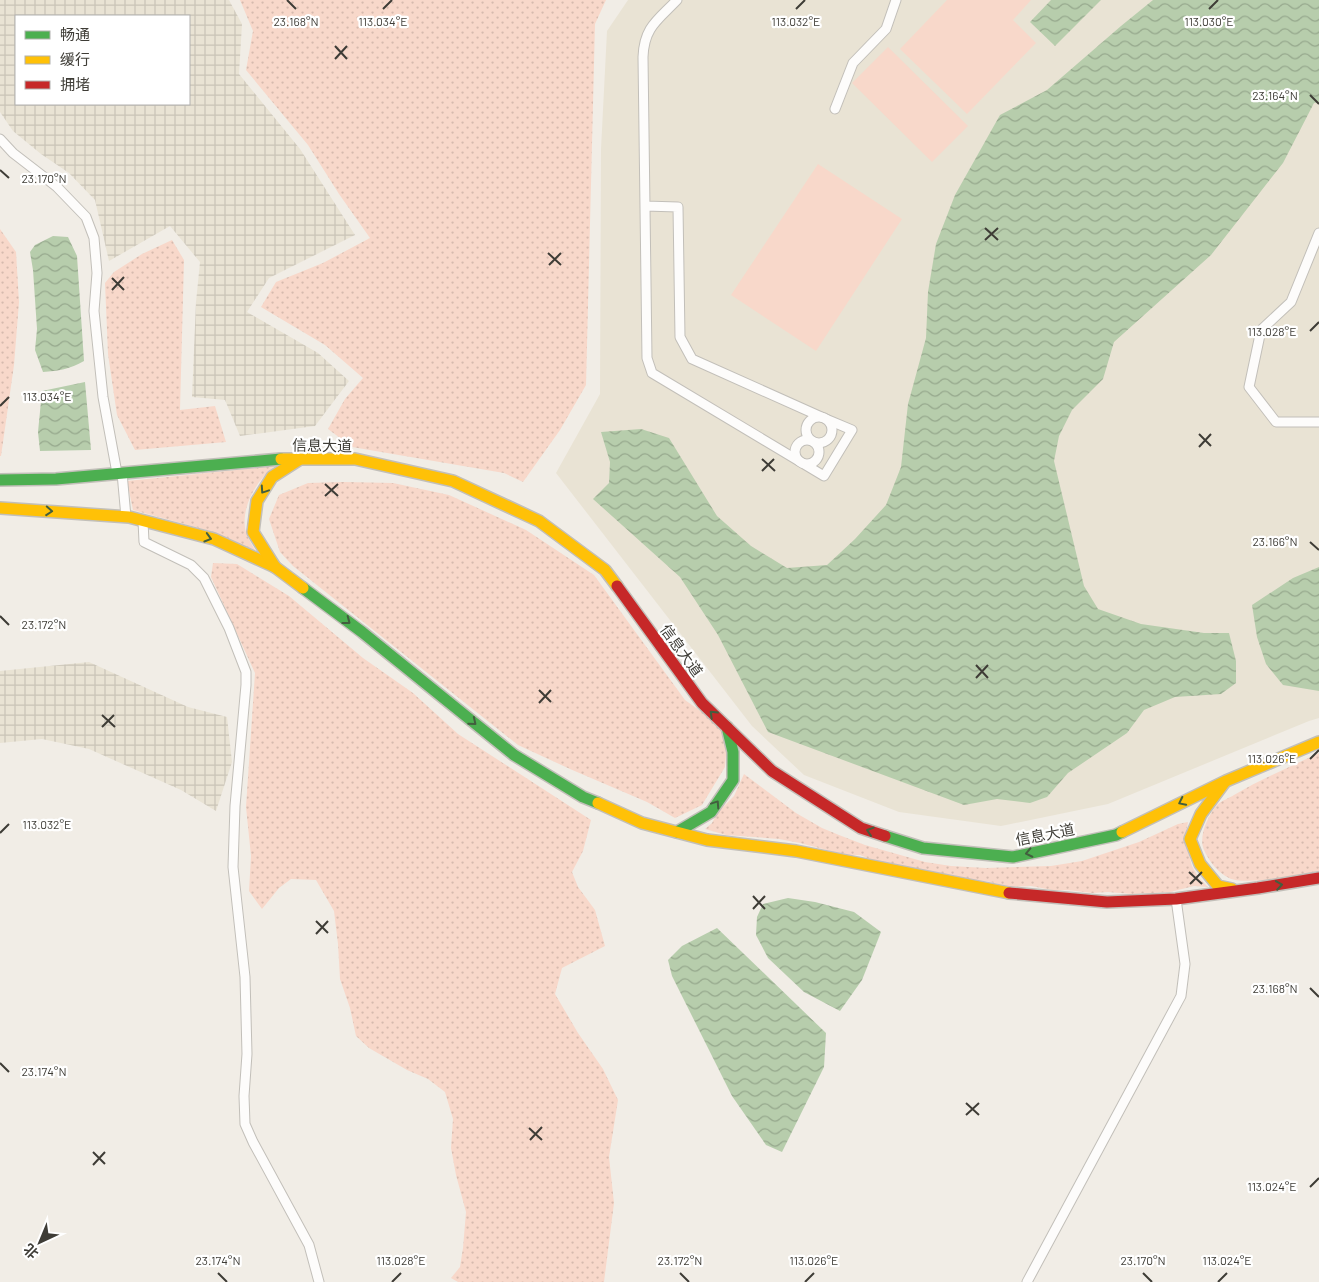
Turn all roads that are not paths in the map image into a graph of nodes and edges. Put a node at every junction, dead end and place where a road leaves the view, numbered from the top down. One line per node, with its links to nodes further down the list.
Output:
1 (677, 0): 5 (street)
2 (896, 0): 3 (street)
3 (835, 109)
4 (0, 139): 12 (street)
5 (645, 206): 7 (street); 11 (street)
6 (1319, 233): 8 (street)
7 (826, 419): 9 (street); 9 (street); 11 (street)
8 (1319, 422)
9 (813, 442): 11 (street); 11 (street)
10 (300, 459): 12 (main road, 信息大道); 17 (main road, one-way to 17); 18 (main road, 信息大道, one-way to 10)
11 (800, 463)
12 (119, 473): 13 (main road, 信息大道); 15 (street)
13 (0, 480)
14 (0, 508): 15 (main road, one-way to 15)
15 (126, 517): 16 (main road)
16 (143, 521): 17 (main road, one-way to 17); 25 (street)
17 (275, 567): 21 (main road, one-way to 21)
18 (727, 727): 20 (main road, 信息大道, one-way to 18); 21 (main road, one-way to 18)
19 (1319, 742): 20 (main road, 信息大道)
20 (1226, 781): 23 (main road)
21 (677, 832): 24 (main road)
22 (1319, 878): 23 (main road, one-way to 22)
23 (1239, 891): 24 (main road)
24 (1176, 899): 26 (street)
25 (319, 1282)
26 (1027, 1282)

